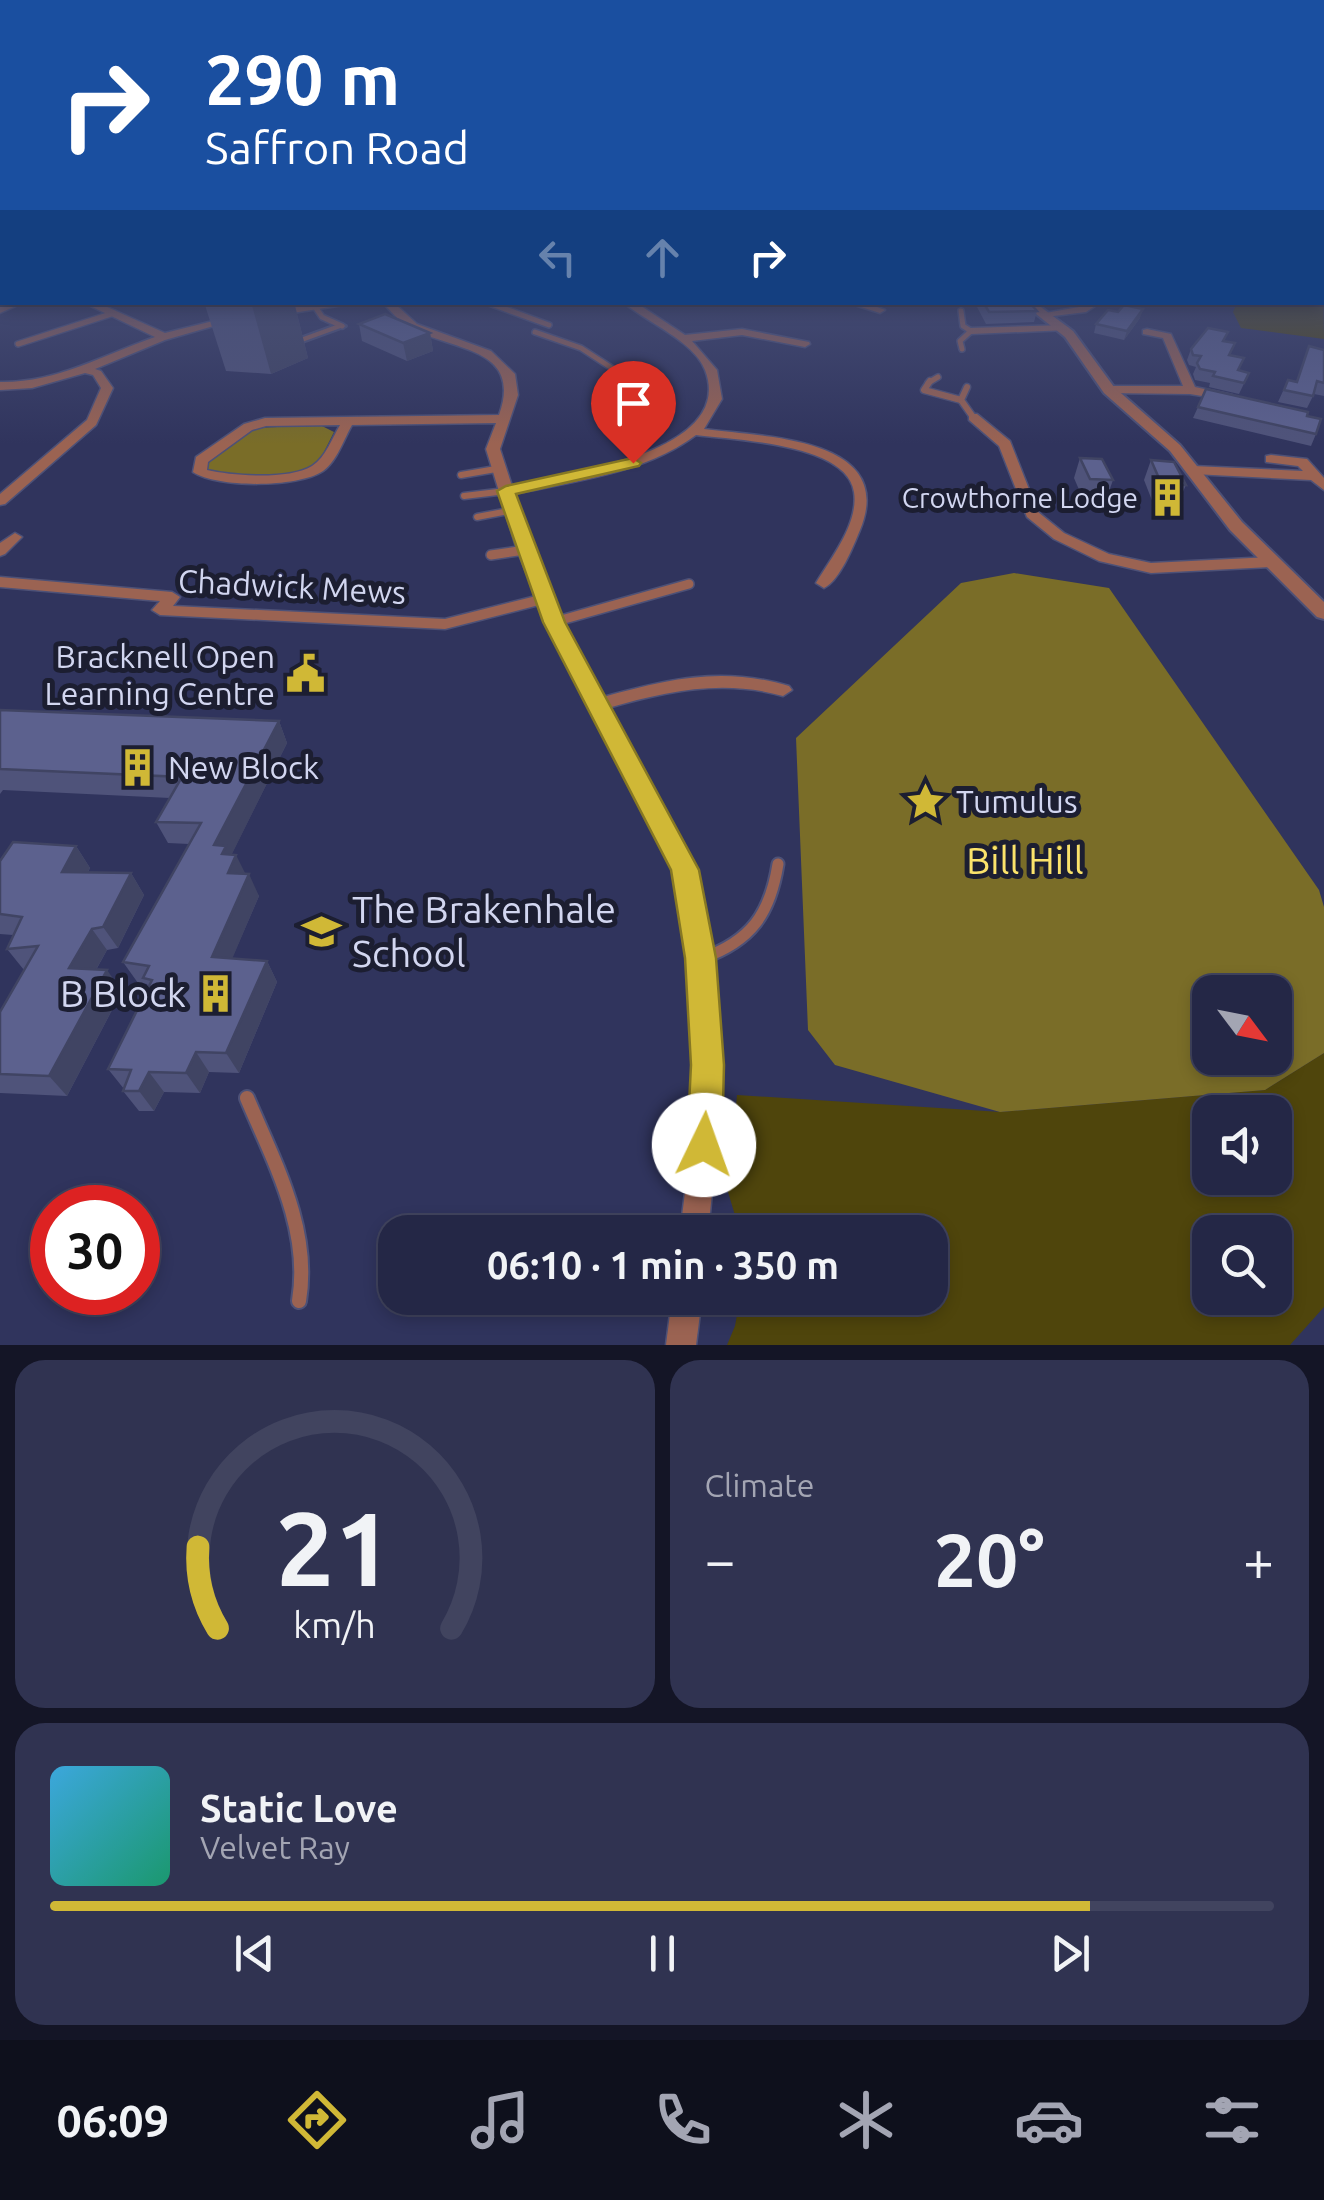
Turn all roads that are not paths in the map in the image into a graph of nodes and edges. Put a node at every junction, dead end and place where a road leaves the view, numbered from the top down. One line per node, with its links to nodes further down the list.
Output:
1 (94, 319): 18 (lane)
2 (128, 319): 16 (street)
3 (241, 319): 16 (street)
4 (328, 319): 11 (lane)
5 (405, 319): 32 (street)
6 (537, 319): 10 (lane)
7 (652, 319): 17 (street)
8 (963, 319): 13 (lane)
9 (1051, 319): 12 (street)
10 (549, 324)
11 (342, 326): 21 (street)
12 (1064, 328): 13 (street); 27 (street)
13 (971, 330): 20 (lane)
14 (536, 332): 26 (lane)
15 (1146, 332): 28 (street)
16 (164, 337): 22 (street)
17 (681, 339): 19 (street); 34 (street)
18 (18, 344)
19 (806, 344)
20 (962, 348)
21 (278, 355)
22 (87, 370): 24 (street); 42 (street)
23 (938, 376): 29 (lane)
24 (0, 386)
25 (967, 386): 29 (lane)
26 (624, 390)
27 (1109, 390): 28 (street); 37 (street)
28 (1190, 390): 30 (street)
29 (961, 400): 31 (lane)
30 (1248, 403)
31 (972, 417): 49 (street)
32 (503, 420): 33 (street); 36 (street)
33 (348, 421): 33 (street)
34 (693, 432): 40 (street); 51 (street)
35 (1271, 459): 39 (street)
36 (496, 468): 38 (lane); 40 (street)
37 (1193, 470): 39 (street); 49 (street)
38 (461, 475)
39 (1319, 481)
40 (506, 491): 41 (lane); 43 (street)
41 (464, 496)
42 (0, 501)
43 (514, 510): 44 (lane); 46 (street)
44 (477, 517)
45 (15, 537): 47 (street)
46 (525, 550): 48 (lane); 53 (street)
47 (0, 551)
48 (491, 555)
49 (1270, 562): 54 (street)
50 (0, 582): 53 (street, Chadwick Mews)
51 (824, 582)
52 (688, 584): 55 (lane)
53 (544, 600): 55 (street)
54 (1324, 613)
55 (554, 622): 57 (street)
56 (783, 690): 57 (street)
57 (596, 705): 59 (street)
58 (778, 864): 59 (lane)
59 (700, 958): 61 (street)
60 (247, 1098): 62 (lane)
61 (696, 1215)
62 (299, 1301)
63 (684, 1315): 64 (street)
64 (681, 1345)

